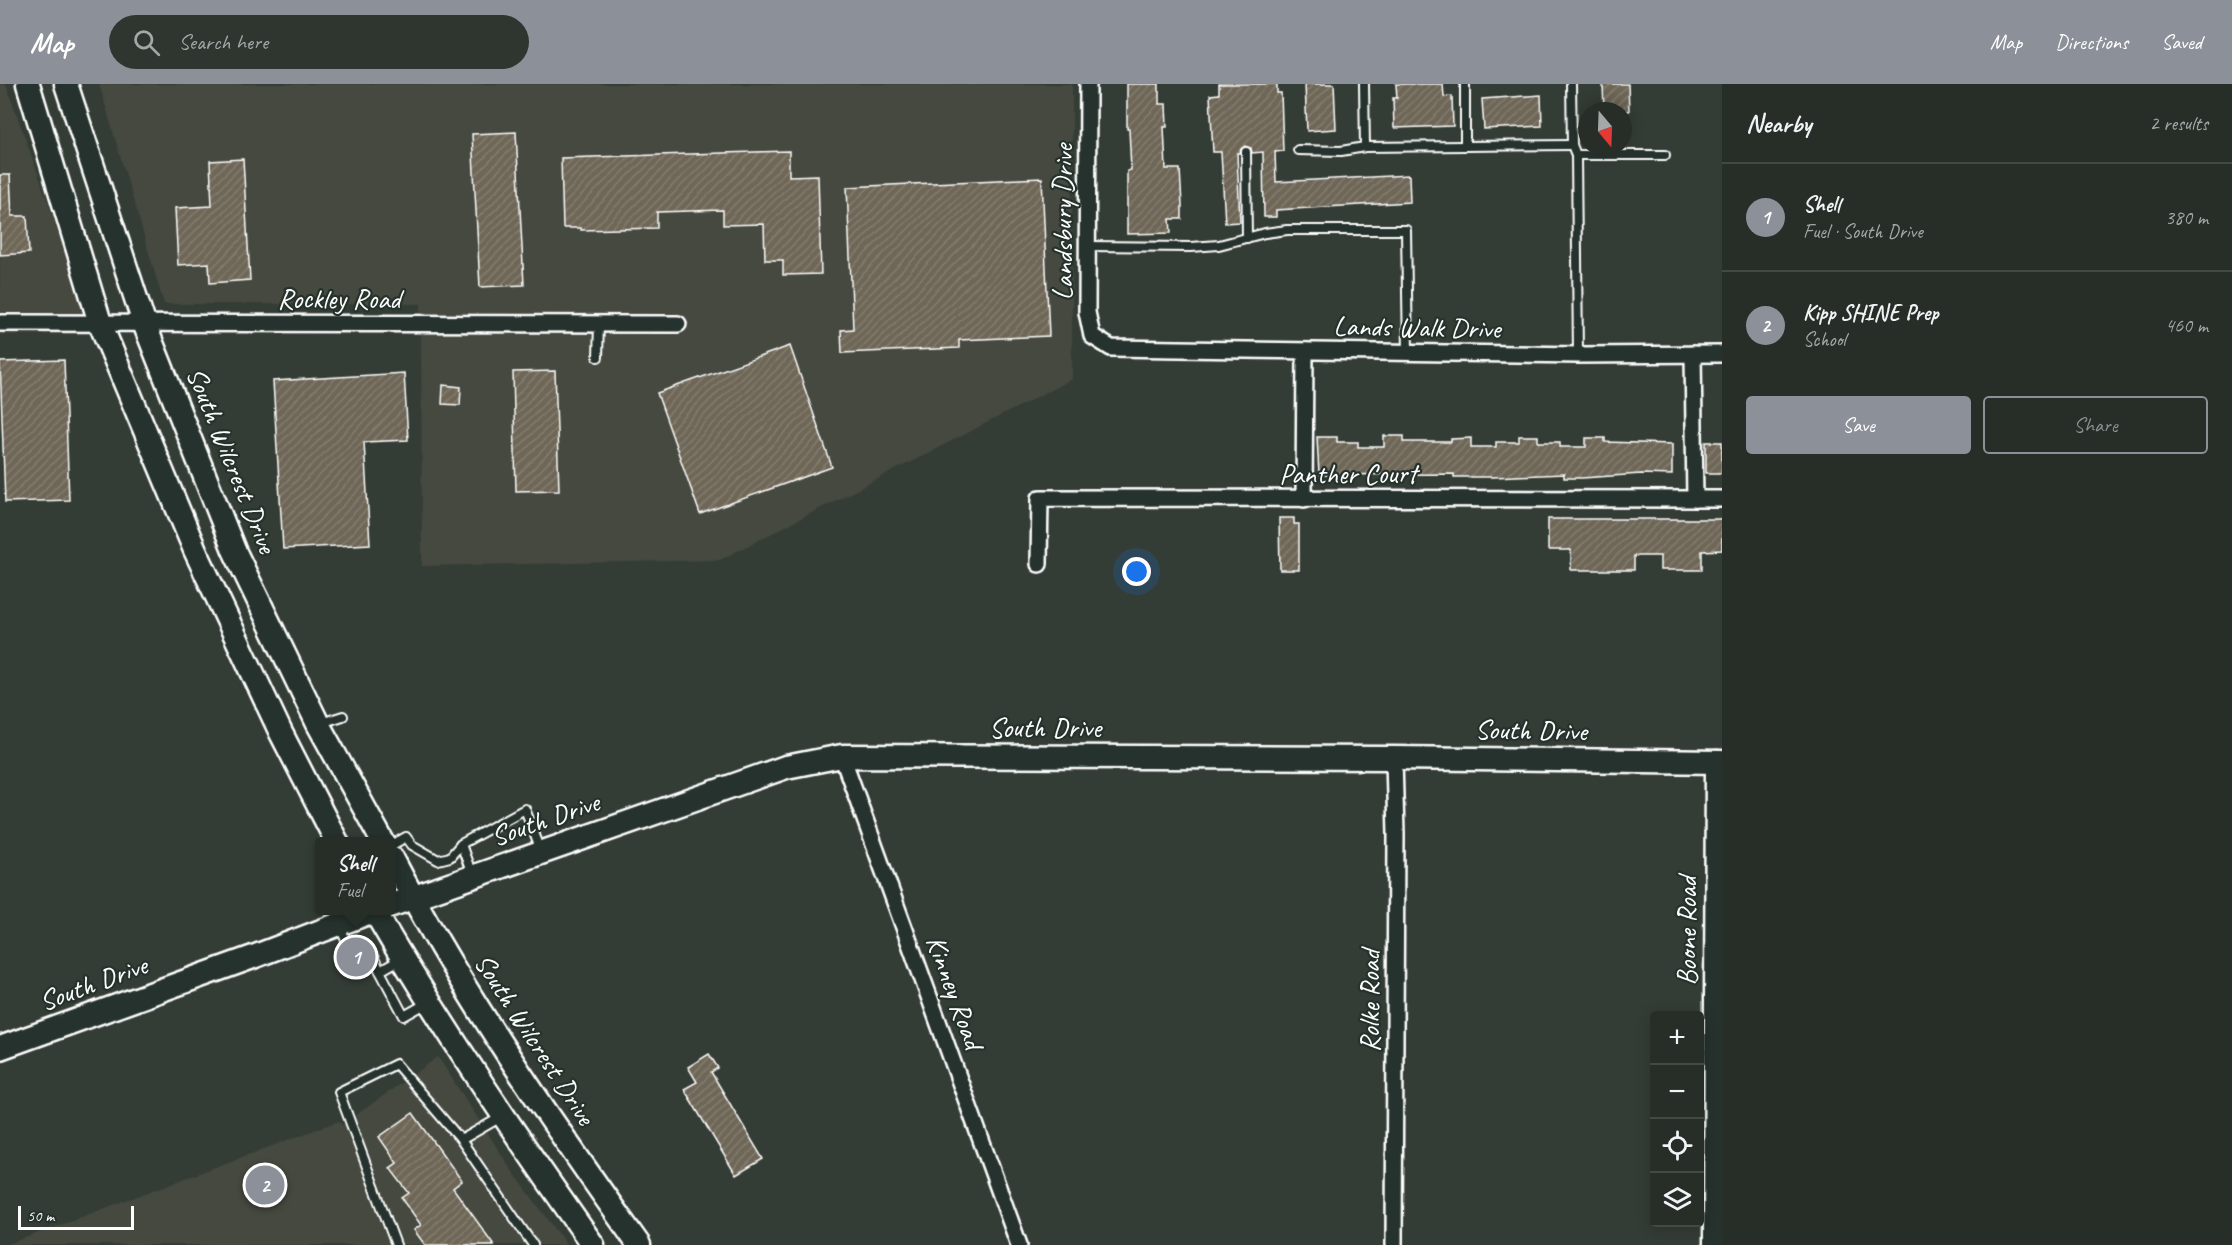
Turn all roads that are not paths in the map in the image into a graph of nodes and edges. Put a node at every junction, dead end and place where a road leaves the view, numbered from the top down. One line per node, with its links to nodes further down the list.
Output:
1 (1088, 84): 15 (street, Landsbury Drive)
2 (1364, 84): 9 (lane)
3 (1465, 84): 8 (lane)
4 (1570, 84): 7 (lane)
5 (68, 91): 6 (main road); 18 (main road, South Wilcrest Drive)
6 (31, 94): 16 (main road)
7 (1572, 145): 8 (lane); 12 (lane)
8 (1465, 146): 9 (lane)
9 (1365, 147): 10 (lane)
10 (1298, 150)
11 (1246, 152): 14 (lane)
12 (1576, 155): 13 (lane); 26 (lane)
13 (1665, 155)
14 (1246, 238): 15 (lane); 23 (lane)
15 (1087, 246): 21 (street, Landsbury Drive)
16 (100, 322): 17 (street, Rockley Road); 18 (street, Rockley Road); 31 (main road)
17 (0, 323)
18 (144, 323): 19 (street, Rockley Road); 32 (main road, South Wilcrest Drive)
19 (599, 324): 20 (street, Rockley Road); 27 (lane)
20 (678, 324)
21 (1112, 348): 22 (street, Lands Walk Drive)
22 (1305, 351): 23 (street, Lands Walk Drive); 28 (street)
23 (1408, 353): 26 (street, Lands Walk Drive)
24 (1694, 354): 25 (street, Lands Walk Drive); 26 (street, Lands Walk Drive); 29 (street)
25 (1722, 354)
26 (1578, 355)
27 (598, 357)
28 (1304, 499): 29 (street, Panther Court); 33 (street, Panther Court)
29 (1695, 499): 30 (street, Panther Court)
30 (1722, 499)
31 (195, 550): 32 (main road); 36 (main road)
32 (234, 550): 35 (main road, South Wilcrest Drive)
33 (1039, 564)
34 (343, 716): 35 (lane)
35 (318, 724): 36 (main road); 41 (main road, South Wilcrest Drive)
36 (281, 733): 40 (main road)
37 (842, 756): 38 (main road, South Drive); 44 (main road, South Drive); 62 (street, Kinney Road)
38 (1394, 758): 39 (main road, South Drive); 63 (street, Rolke Road)
39 (1719, 762): 64 (main road, Boone Road)
40 (334, 837)
41 (380, 837)
42 (396, 843): 43 (lane)
43 (461, 844): 44 (lane); 46 (lane)
44 (542, 852): 46 (main road, South Drive)
45 (396, 875): 47 (main road, South Wilcrest Drive)
46 (472, 877): 47 (main road, South Drive)
47 (402, 901): 55 (main road, South Wilcrest Drive)
48 (365, 915): 50 (main road, South Drive)
49 (377, 915): 51 (main road)
50 (339, 925): 52 (lane); 54 (main road, South Drive)
51 (402, 958): 52 (lane); 53 (main road)
52 (380, 971): 53 (lane)
53 (428, 1003): 56 (main road)
54 (0, 1048)
55 (532, 1093): 56 (main road); 61 (main road, South Wilcrest Drive)
56 (502, 1116): 57 (lane); 60 (main road)
57 (460, 1140): 58 (lane); 59 (lane)
58 (396, 1245)
59 (533, 1245)
60 (593, 1245)
61 (639, 1245)
62 (1019, 1245)
63 (1394, 1245)
64 (1715, 1245)

